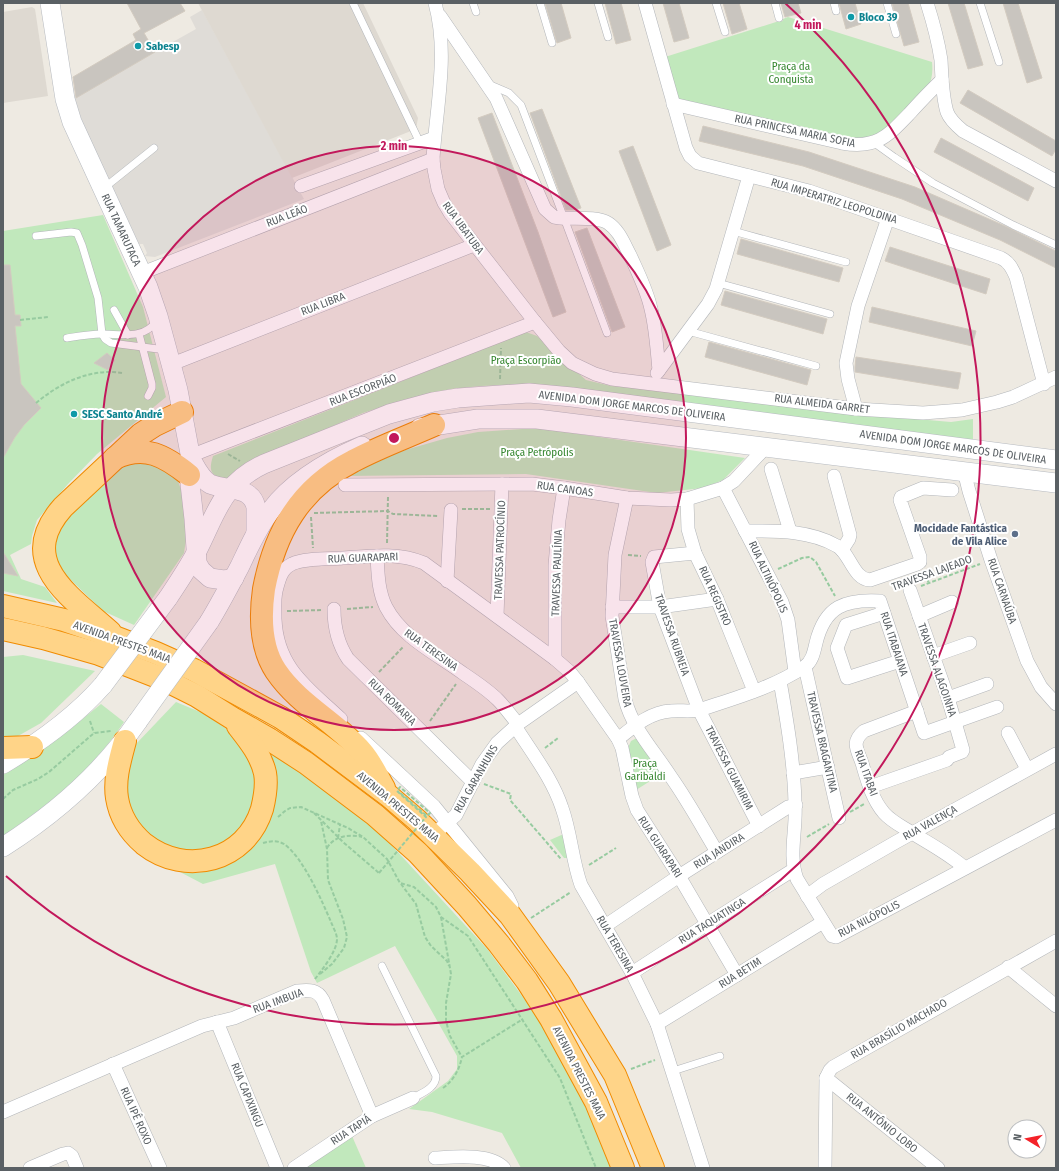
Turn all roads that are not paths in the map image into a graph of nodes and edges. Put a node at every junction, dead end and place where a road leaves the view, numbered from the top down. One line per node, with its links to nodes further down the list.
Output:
1 (50, 3): 33 (main road, RUA TAMARUTACA)
2 (353, 3): 27 (lane)
3 (473, 3): 15 (lane)
4 (540, 3): 20 (lane)
5 (598, 3): 19 (lane)
6 (645, 3): 24 (street, RUA IMPERATRIZ LEOPOLDINA)
7 (716, 3): 17 (lane)
8 (775, 3): 16 (lane)
9 (834, 3): 14 (lane)
10 (887, 3): 18 (lane)
11 (927, 3): 22 (street)
12 (980, 3): 21 (lane)
13 (436, 8): 23 (street); 25 (street, RUA UBATUBA)
14 (836, 11)
15 (476, 12)
16 (779, 18)
17 (725, 32)
18 (896, 34)
19 (608, 37)
20 (552, 43)
21 (999, 62)
22 (942, 80): 26 (street, RUA PRINCESA MARIA SOFIA); 31 (street)
23 (488, 84): 34 (lane); 34 (street)
24 (673, 104): 26 (street, RUA PRINCESA MARIA SOFIA); 30 (street, RUA IMPERATRIZ LEOPOLDINA)
25 (434, 138): 27 (street); 29 (street, RUA UBATUBA)
26 (873, 142): 39 (lane)
27 (420, 143): 32 (street)
28 (154, 148): 33 (lane)
29 (433, 159): 38 (street, RUA UBATUBA); 41 (street, RUA LEÃO)
30 (749, 176): 35 (street, RUA IMPERATRIZ LEOPOLDINA); 36 (street)
31 (1056, 181)
32 (301, 186)
33 (102, 190): 41 (main road, RUA TAMARUTACA)
34 (563, 215): 48 (lane); 57 (street)
35 (888, 218): 60 (street, RUA IMPERATRIZ LEOPOLDINA); 62 (street)
36 (733, 231): 40 (lane); 42 (street)
37 (36, 236): 49 (lane)
38 (474, 245): 46 (street, RUA UBATUBA); 54 (street, RUA LIBRA)
39 (1056, 245)
40 (846, 262)
41 (142, 273): 45 (main road, RUA TAMARUTACA)
42 (718, 283): 44 (lane); 47 (street)
43 (114, 310): 51 (lane)
44 (830, 314)
45 (158, 316): 50 (lane); 54 (main road, RUA TAMARUTACA)
46 (535, 322): 56 (street, RUA UBATUBA); 68 (street, RUA ESCORPIÃO)
47 (688, 331): 55 (lane); 57 (street)
48 (607, 333)
49 (102, 334): 51 (lane); 52 (lane); 53 (lane)
50 (139, 334): 51 (lane); 53 (lane)
51 (128, 335)
52 (67, 338)
53 (143, 347): 54 (lane); 61 (lane)
54 (170, 357): 63 (main road, RUA TAMARUTACA)
55 (816, 366)
56 (584, 370): 59 (street, RUA ALMEIDA GARRET)
57 (659, 370): 59 (street)
58 (1056, 377): 60 (street, RUA ALMEIDA GARRET)
59 (649, 384): 62 (street, RUA ALMEIDA GARRET)
60 (1044, 384): 62 (street, RUA ALMEIDA GARRET)
61 (148, 396)
62 (856, 409)
63 (182, 412): 66 (highway); 68 (main road, RUA TAMARUTACA)
64 (434, 425): 65 (main road, AVENIDA DOM JORGE MARCOS DE OLIVEIRA); 84 (main road, AVENIDA DOM JORGE MARCOS DE OLIVEIRA); 135 (highway)
65 (766, 447): 70 (main road, AVENIDA DOM JORGE MARCOS DE OLIVEIRA); 77 (street, RUA CANOAS)
66 (114, 459): 68 (highway); 103 (highway)
67 (1056, 460): 75 (main road, AVENIDA DOM JORGE MARCOS DE OLIVEIRA)
68 (190, 464): 75 (main road, RUA TAMARUTACA); 86 (main road, RUA TAMARUTACA)
69 (771, 469): 83 (street)
70 (964, 471): 72 (main road, AVENIDA DOM JORGE MARCOS DE OLIVEIRA); 115 (street, RUA CARNAÚBA)
71 (834, 476): 85 (street)
72 (1056, 483)
73 (502, 484): 74 (street, RUA CANOAS); 76 (street, RUA CANOAS); 99 (street, TRAVESSA PATROCÍNIO)
74 (345, 485)
75 (231, 488): 84 (main road, RUA TAMARUTACA); 86 (main road, AVENIDA DOM JORGE MARCOS DE OLIVEIRA)
76 (564, 488): 79 (street, RUA CANOAS); 107 (street, TRAVESSA PAULÍNIA)
77 (723, 488): 80 (street, RUA CANOAS); 82 (street, RUA ALTINÓPOLIS)
78 (952, 490): 85 (street)
79 (627, 498): 80 (street, RUA CANOAS); 95 (street, TRAVESSA LOUVEIRA)
80 (687, 499): 87 (street, RUA REGISTRO)
81 (451, 510): 90 (street)
82 (746, 531): 83 (street); 109 (street, RUA ALTINÓPOLIS)
83 (790, 531): 85 (street)
84 (256, 532): 89 (main road, AVENIDA DOM JORGE MARCOS DE OLIVEIRA)
85 (842, 550)
86 (196, 552): 89 (main road, RUA TAMARUTACA); 126 (main road, AVENIDA DOM JORGE MARCOS DE OLIVEIRA, bridge)
87 (695, 552): 92 (street, RUA REGISTRO); 96 (street, TRAVESSA RUBNEIA)
88 (382, 556): 90 (street, RUA GUARAPARI); 122 (street, RUA TERESINA); 140 (street, RUA GUARAPARI)
89 (234, 578): 123 (main road, AVENIDA DOM JORGE MARCOS DE OLIVEIRA, bridge)
90 (447, 581): 99 (street, RUA GUARAPARI)
91 (910, 590): 100 (street, TRAVESSA ALAGOINHA)
92 (717, 599): 96 (street); 113 (street, RUA REGISTRO)
93 (952, 602): 100 (street)
94 (3, 606): 103 (highway, AVENIDA PRESTES MAIA)
95 (612, 607): 96 (street); 121 (street, TRAVESSA LOUVEIRA)
96 (660, 607): 117 (street, TRAVESSA RUBNEIA)
97 (334, 609): 133 (street, RUA ROMARIA)
98 (884, 613): 108 (street, RUA ITABAIANA); 108 (street); 109 (street, RUA ITABAIANA)
99 (497, 616): 107 (street, RUA GUARAPARI)
100 (919, 616): 106 (street, TRAVESSA ALAGOINHA)
101 (3, 629): 102 (highway, AVENIDA PRESTES MAIA)
102 (43, 638): 105 (highway); 119 (highway, AVENIDA PRESTES MAIA)
103 (117, 638): 135 (highway, AVENIDA PRESTES MAIA)
104 (970, 642): 106 (street)
105 (3, 645)
106 (933, 656): 114 (street, TRAVESSA ALAGOINHA)
107 (555, 659): 111 (street, RUA GUARAPARI)
108 (900, 661): 118 (street, RUA ITABAIANA)
109 (800, 669): 110 (street); 130 (street, TRAVESSA BRAGANTINA)
110 (780, 681): 113 (street); 132 (street, RUA NILÓPOLIS)
111 (578, 682): 122 (street, RUA GARANHUNS); 125 (street, RUA GUARAPARI)
112 (987, 684): 114 (street)
113 (754, 691): 117 (street)
114 (948, 698): 120 (street, TRAVESSA ALAGOINHA)
115 (1056, 704)
116 (997, 707): 120 (street, RUA ITABAIANA)
117 (699, 710): 121 (street); 139 (street, TRAVESSA GUAMIRIM)
118 (916, 711): 120 (street, RUA ITABAIANA); 134 (street, RUA ITABAI)
119 (232, 718): 123 (highway); 173 (highway, AVENIDA PRESTES MAIA)
120 (955, 722): 134 (street, TRAVESSA ALAGOINHA)
121 (635, 724): 125 (street); 143 (street, TRAVESSA LOUVEIRA)
122 (516, 725): 133 (street, RUA GARANHUNS); 150 (street, RUA TERESINA)
123 (132, 730): 142 (main road)
124 (1008, 733): 131 (street)
125 (618, 739): 146 (street, RUA GUARAPARI)
126 (32, 747): 127 (highway); 129 (main road)
127 (3, 748)
128 (1056, 754): 131 (street, RUA VALENÇA)
129 (3, 764)
130 (828, 767): 132 (street); 137 (street, TRAVESSA BRAGANTINA)
131 (1027, 769): 141 (street, RUA VALENÇA)
132 (793, 773): 136 (street, RUA NILÓPOLIS)
133 (473, 781): 140 (street, RUA GARANHUNS)
134 (870, 787): 141 (street, RUA ITABAI)
135 (393, 793): 140 (highway, AVENIDA PRESTES MAIA)
136 (796, 805): 139 (street, RUA JANDIRA); 145 (street, RUA NILÓPOLIS)
137 (839, 818)
138 (1056, 820): 144 (street, RUA NILÓPOLIS)
139 (759, 826): 143 (street, RUA JANDIRA)
140 (440, 829): 174 (highway, AVENIDA PRESTES MAIA)
141 (913, 833): 144 (street, RUA ITABAI); 147 (street, RUA VALENÇA)
142 (3, 847)
143 (717, 852): 146 (street, RUA JANDIRA)
144 (965, 868): 148 (street, RUA NILÓPOLIS)
145 (793, 870): 147 (street, RUA NILÓPOLIS); 149 (street, RUA TAQUATINGA)
146 (679, 876): 149 (street, RUA GUARAPARI); 150 (street, RUA JANDIRA)
147 (806, 896): 148 (street, RUA NILÓPOLIS)
148 (823, 922): 155 (street, RUA BETIM)
149 (707, 924): 154 (street, RUA TAQUATINGA); 155 (street, RUA GUARAPARI)
150 (604, 926): 154 (street, RUA TERESINA)
151 (1056, 941): 153 (street, RUA BRASÍLIO MACHADO)
152 (382, 966): 163 (lane)
153 (1008, 967): 156 (street); 162 (street, RUA BRASÍLIO MACHADO)
154 (632, 973): 158 (street, RUA TERESINA)
155 (737, 975): 158 (street, RUA BETIM)
156 (1056, 1006)
157 (217, 1022): 160 (street, RUA IMBUIA); 165 (street, RUA IMBUIA); 170 (street, RUA CAPIXINGU)
158 (657, 1024): 161 (street, RUA TERESINA)
159 (720, 1056): 161 (lane)
160 (113, 1064): 164 (street, RUA IMBUIA); 169 (street, RUA IPÊ ROXO)
161 (673, 1072): 175 (street, RUA TERESINA)
162 (826, 1078): 176 (street); 177 (street, RUA ANTÔNIO LOBO)
163 (413, 1098): 165 (street, RUA TAPIÁ)
164 (3, 1112)
165 (372, 1116): 171 (street, RUA TAPIÁ)
166 (435, 1158): 172 (street)
167 (30, 1168): 168 (street)
168 (78, 1168)
169 (160, 1168)
170 (277, 1168)
171 (294, 1168)
172 (504, 1168)
173 (623, 1168)
174 (653, 1168)
175 (703, 1168)
176 (825, 1168)
177 (938, 1168)

